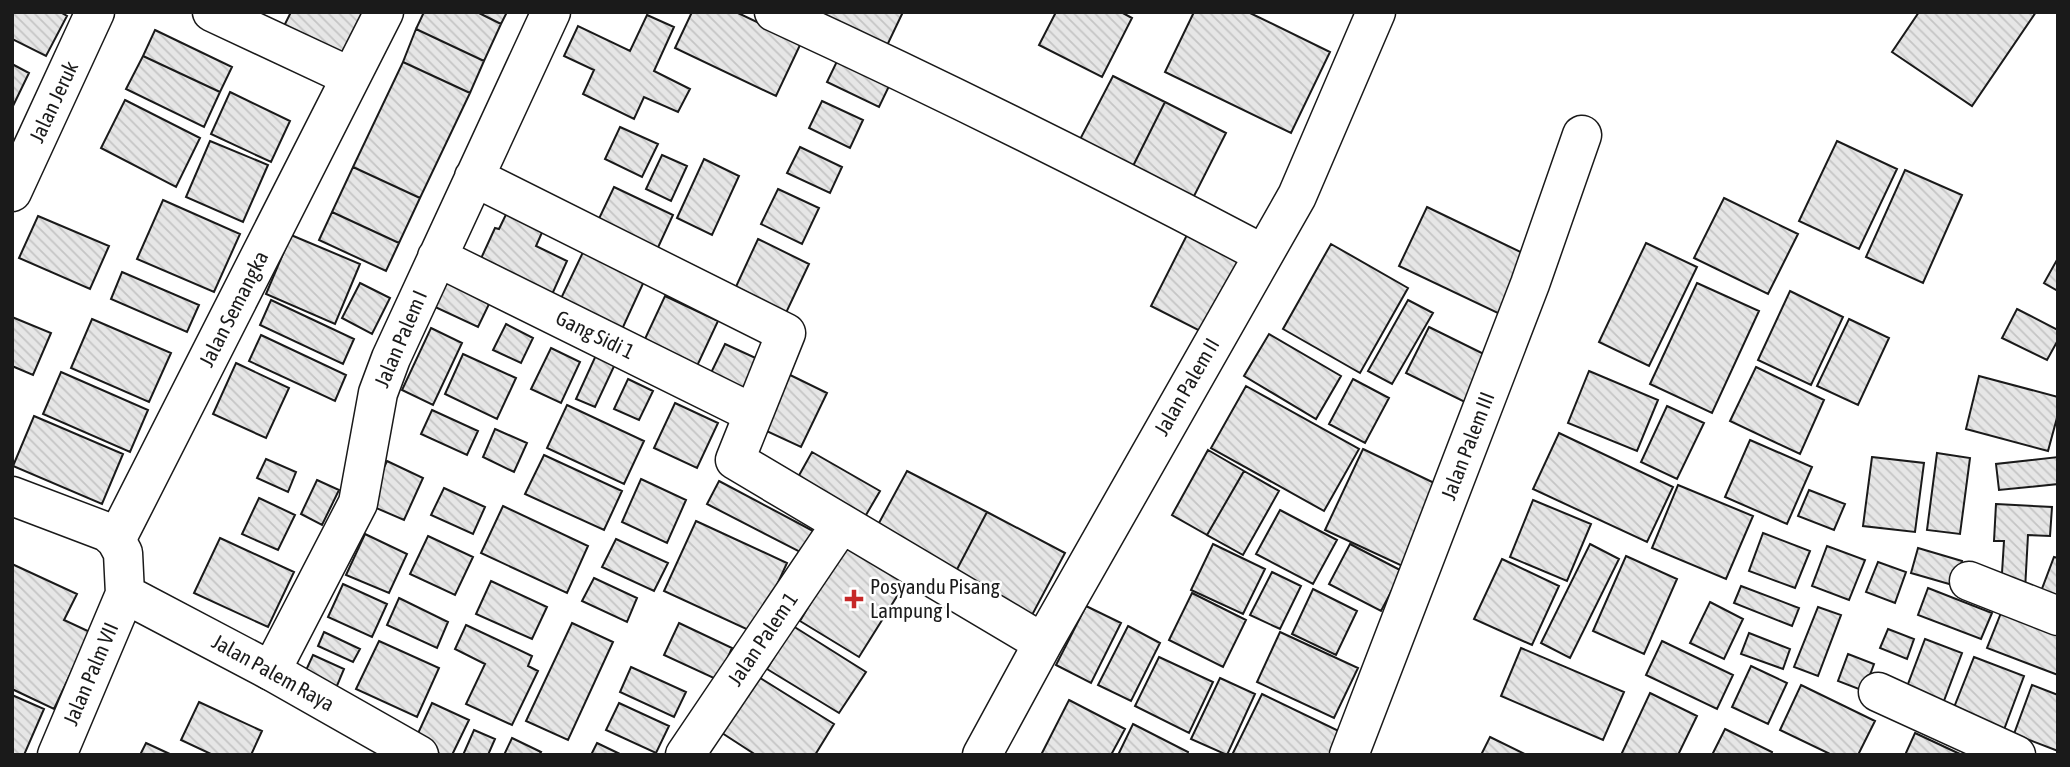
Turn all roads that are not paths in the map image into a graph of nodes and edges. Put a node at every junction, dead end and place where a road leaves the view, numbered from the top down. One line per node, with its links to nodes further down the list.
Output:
1 (95, 12): 10 (street, Jalan Jeruk)
2 (212, 12): 7 (street)
3 (384, 12): 7 (street, Jalan Semangka)
4 (551, 12): 9 (street, Jalan Palem I)
5 (774, 12): 11 (street)
6 (1376, 12): 11 (street, Jalan Palem II)
7 (351, 77): 16 (street, Jalan Semangka)
8 (1582, 135): 23 (street, Jalan Palem III)
9 (474, 177): 12 (street, Jalan Palem I); 13 (street)
10 (12, 192)
11 (1263, 254): 20 (street, Jalan Palem II)
12 (437, 257): 13 (street, Gang Sidi 1); 21 (street, Jalan Palem I)
13 (752, 413): 15 (street)
14 (12, 496): 16 (street)
15 (841, 524): 20 (street); 26 (street, Jalan Palem 1)
16 (116, 540): 18 (street)
17 (1969, 582): 19 (street)
18 (125, 594): 21 (street, Jalan Palem Raya); 24 (street, Jalan Palm VII)
19 (2058, 616)
20 (1043, 643): 27 (street, Jalan Palem II)
21 (271, 671): 25 (street, Jalan Palem Raya)
22 (1878, 692): 28 (street)
23 (1358, 752)
24 (57, 755)
25 (419, 755)
26 (685, 755)
27 (982, 755)
28 (2016, 755)

